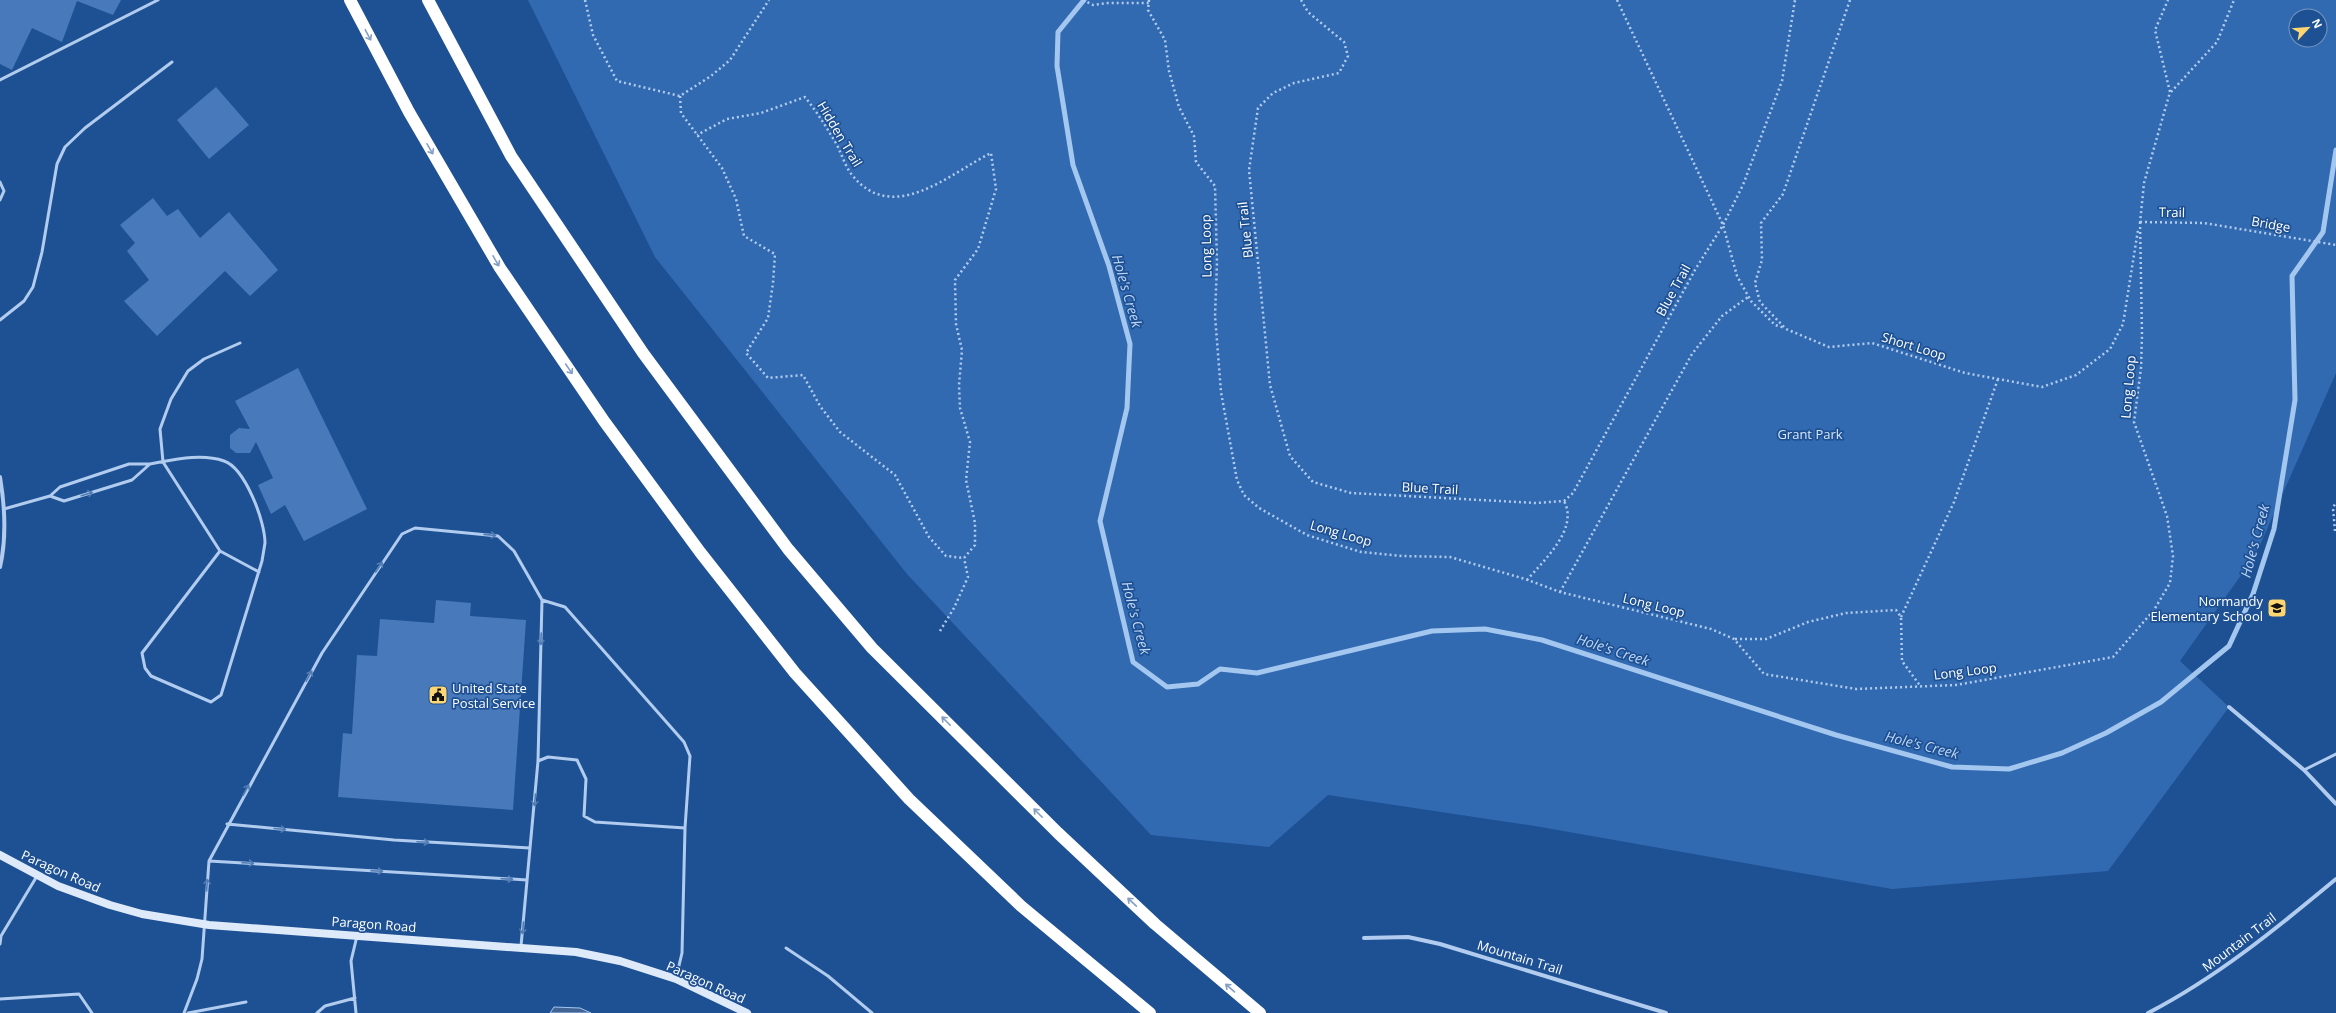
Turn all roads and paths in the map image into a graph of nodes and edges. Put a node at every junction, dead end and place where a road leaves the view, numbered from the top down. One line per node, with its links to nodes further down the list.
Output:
1 (158, 0): 15 (lane)
2 (350, 0): 79 (highway, one-way to 79)
3 (428, 0): 80 (highway, one-way to 3)
4 (585, 0): 17 (path)
5 (769, 0): 17 (path)
6 (1083, 0): 13 (path)
7 (1301, 0): 34 (path, Blue Trail)
8 (1617, 0): 23 (path)
9 (1795, 0): 23 (path, Blue Trail)
10 (1850, 0): 27 (path, Short Loop)
11 (2168, 0): 16 (path)
12 (2234, 0): 16 (path)
13 (1149, 2): 42 (path, Long Loop)
14 (172, 62): 26 (lane)
15 (0, 80)
16 (2170, 92): 21 (path)
17 (680, 96): 18 (path)
18 (697, 135): 39 (path); 39 (path, Hidden Trail)
19 (0, 182): 20 (lane)
20 (0, 200)
21 (2140, 222): 22 (path, Trail); 29 (path, Short Loop); 48 (path, Long Loop)
22 (2204, 223): 24 (path, Bridge)
23 (1723, 225): 25 (path); 34 (path, Blue Trail)
24 (2336, 245)
25 (1748, 297): 27 (path); 43 (path)
26 (0, 320)
27 (1786, 329): 29 (path, Short Loop)
28 (240, 343): 30 (lane)
29 (1998, 379): 45 (path)
30 (163, 462): 31 (lane); 38 (lane); 41 (lane)
31 (150, 464): 33 (lane); 33 (lane, one-way to 31)
32 (0, 477): 36 (street)
33 (50, 496): 36 (lane)
34 (1564, 501): 42 (path)
35 (2336, 502): 37 (path)
36 (4, 509): 40 (street)
37 (2335, 531)
38 (220, 551): 41 (lane); 41 (lane)
39 (964, 558): 46 (path)
40 (0, 567)
41 (258, 572)
42 (1527, 580): 43 (path, Long Loop)
43 (1560, 592): 47 (path, Long Loop)
44 (542, 600): 51 (lane, one-way to 51); 54 (lane, one-way to 44); 55 (lane)
45 (1901, 618): 47 (path); 48 (path)
46 (940, 631)
47 (1734, 639): 48 (path, Long Loop)
48 (1921, 687)
49 (2229, 707): 52 (street)
50 (2336, 754): 52 (lane)
51 (538, 761): 55 (lane); 56 (lane, one-way to 56)
52 (2304, 770): 53 (street)
53 (2336, 804)
54 (227, 824): 56 (lane, one-way to 56); 58 (lane)
55 (685, 828): 68 (lane)
56 (530, 848): 61 (lane)
57 (0, 855): 59 (street, Paragon Road)
58 (209, 861): 61 (lane, one-way to 61); 62 (lane, one-way to 58)
59 (37, 876): 62 (street, Paragon Road); 65 (lane)
60 (2336, 879): 82 (street, Mountain Trail)
61 (527, 880): 66 (lane, one-way to 66)
62 (204, 924): 63 (street, Paragon Road); 73 (lane)
63 (357, 934): 66 (street, Paragon Road); 69 (lane)
64 (1364, 938): 81 (street, Mountain Trail)
65 (0, 944)
66 (521, 946): 68 (street, Paragon Road)
67 (786, 948): 78 (lane)
68 (676, 979): 77 (street, Paragon Road)
69 (355, 998): 75 (lane); 76 (lane)
70 (0, 999): 72 (lane)
71 (246, 1002): 74 (lane)
72 (92, 1013)
73 (184, 1013)
74 (188, 1013)
75 (317, 1013)
76 (356, 1013)
77 (747, 1013)
78 (872, 1013)
79 (1150, 1013)
80 (1260, 1013)
81 (1666, 1013)
82 (2148, 1013)

